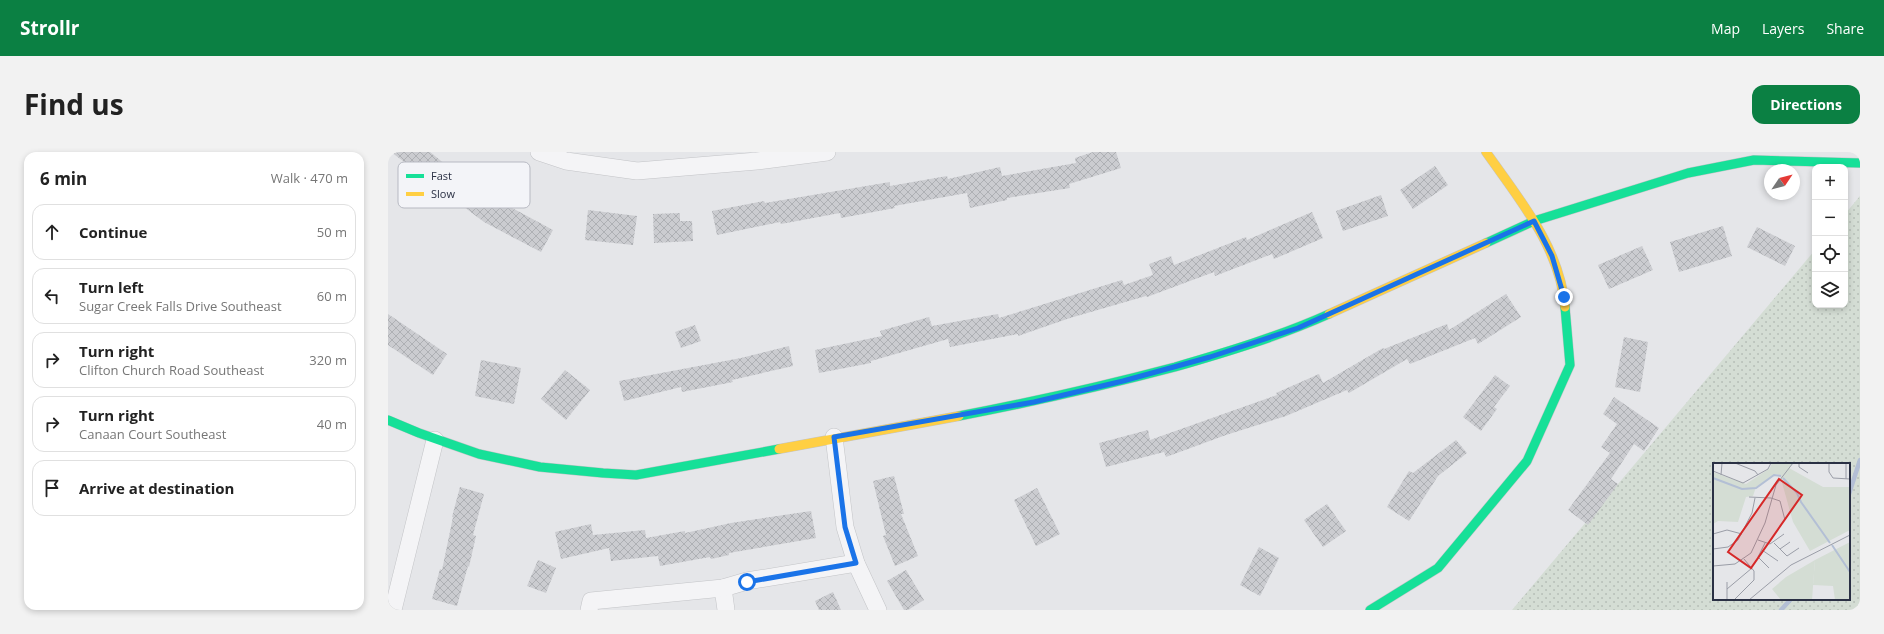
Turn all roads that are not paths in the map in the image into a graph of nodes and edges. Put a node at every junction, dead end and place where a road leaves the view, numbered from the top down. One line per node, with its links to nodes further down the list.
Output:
1 (539, 152): 4 (street)
2 (827, 152): 4 (street)
3 (1486, 152): 6 (street)
4 (756, 157)
5 (1860, 163): 6 (street)
6 (1534, 221): 8 (street); 16 (street)
7 (388, 420): 9 (street)
8 (834, 437): 9 (street); 10 (street)
9 (435, 440): 12 (street)
10 (856, 563): 11 (street); 15 (street)
11 (723, 588): 13 (street); 14 (street)
12 (393, 610)
13 (589, 610)
14 (726, 610)
15 (878, 610)
16 (1370, 610)

